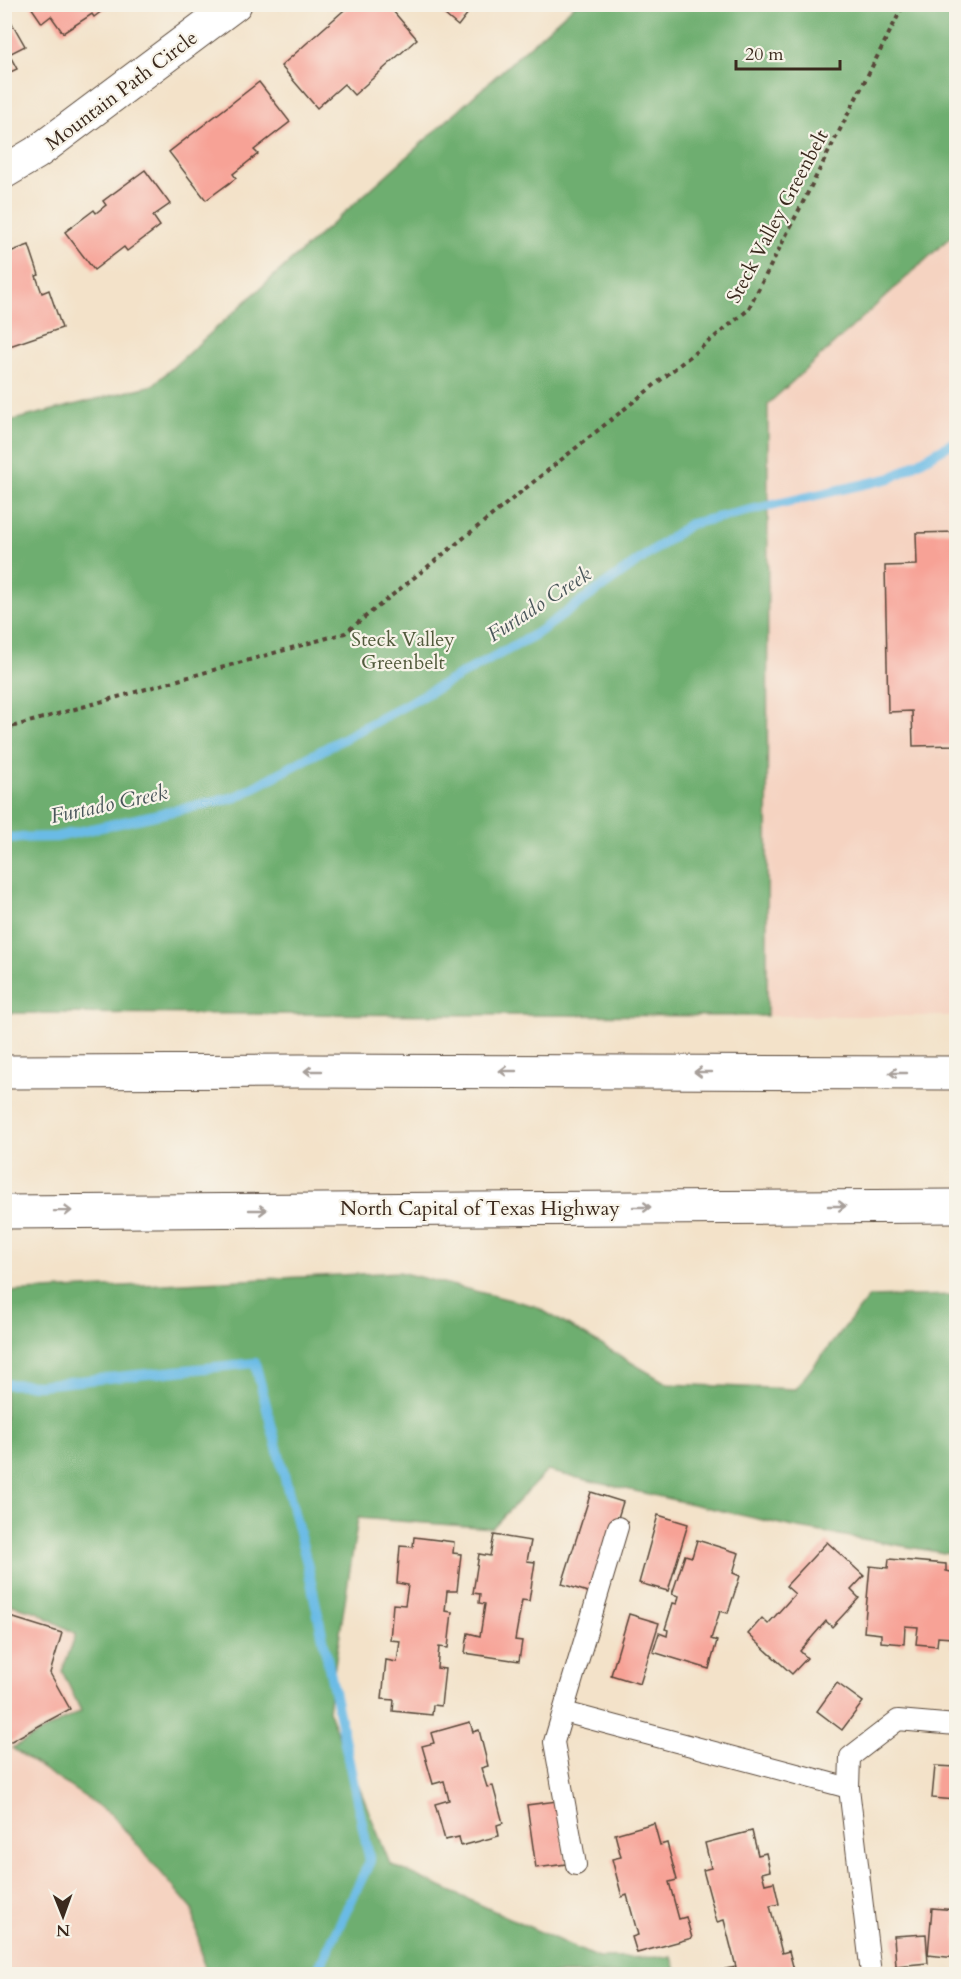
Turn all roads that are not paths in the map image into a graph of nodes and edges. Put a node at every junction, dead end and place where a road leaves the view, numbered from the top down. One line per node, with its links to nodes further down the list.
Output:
1 (236, 4): 2 (main road, Mountain Path Circle)
2 (4, 172)
3 (4, 1072): 4 (main road, one-way to 3)
4 (957, 1073)
5 (957, 1206): 6 (main road, North Capital of Texas Highway, one-way to 5)
6 (4, 1212)
7 (618, 1527): 8 (lane)
8 (564, 1712): 10 (lane); 11 (lane)
9 (957, 1725): 10 (lane)
10 (849, 1788): 12 (lane)
11 (576, 1865)
12 (871, 1974)

